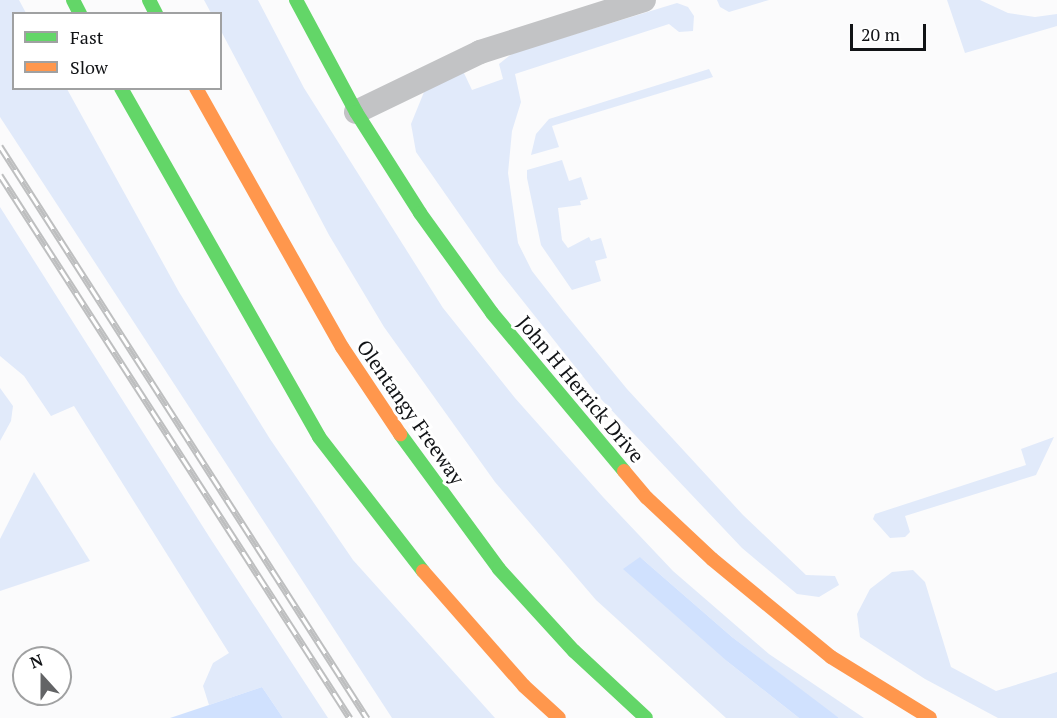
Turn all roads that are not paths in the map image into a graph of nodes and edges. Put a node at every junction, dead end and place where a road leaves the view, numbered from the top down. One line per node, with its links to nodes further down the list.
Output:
1 (296, 0): 5 (main road, John H Herrick Drive)
2 (644, 0): 5 (street)
3 (122, 90): 6 (main road)
4 (197, 90): 7 (main road, Olentangy Freeway)
5 (356, 112): 8 (main road, John H Herrick Drive)
6 (559, 718)
7 (645, 718)
8 (930, 718)

